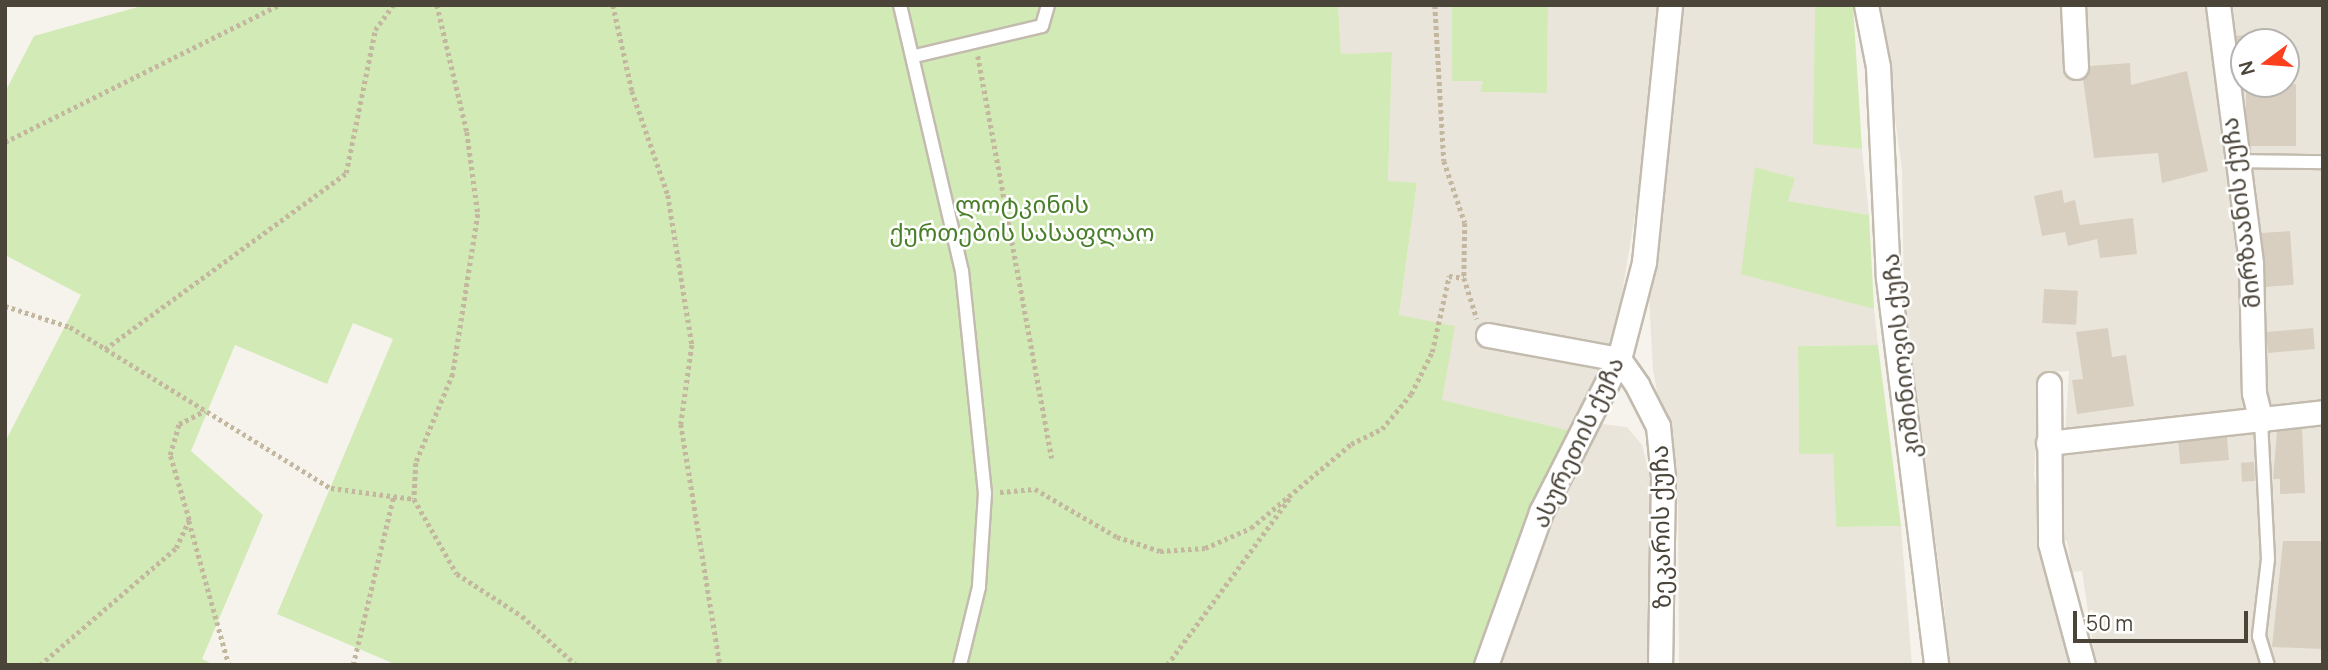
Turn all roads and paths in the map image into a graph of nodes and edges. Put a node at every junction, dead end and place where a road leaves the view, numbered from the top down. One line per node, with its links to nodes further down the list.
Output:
1 (279, 5): 15 (path)
2 (393, 5): 21 (path)
3 (437, 5): 32 (path)
4 (613, 5): 38 (path)
5 (900, 5): 13 (lane)
6 (1048, 5): 12 (lane)
7 (1435, 5): 18 (path)
8 (1670, 5): 22 (street, ასურეთის ქუჩა)
9 (1866, 5): 43 (street, კიშინიოვის ქუჩა)
10 (2073, 5): 14 (street)
11 (2218, 5): 16 (street, მირზაანის ქუჩა)
12 (976, 42): 13 (lane); 28 (path)
13 (915, 56): 30 (lane)
14 (2076, 67)
15 (5, 142)
16 (2236, 161): 17 (lane); 26 (street, მირზაანის ქუჩა)
17 (2323, 162)
18 (1464, 278): 20 (path); 29 (path)
19 (5, 306): 21 (path)
20 (1488, 335): 22 (street)
21 (105, 349): 24 (path)
22 (1619, 359): 41 (street, ასურეთის ქუჩა); 42 (street, ზეკარის ქუჩა)
23 (2049, 384): 27 (street)
24 (205, 410): 31 (path); 33 (path)
25 (2323, 412): 26 (street)
26 (2261, 421): 27 (street); 45 (lane)
27 (2048, 443): 44 (street)
28 (1052, 458)
29 (1296, 489): 30 (path); 40 (path)
30 (985, 493): 39 (lane)
31 (393, 498): 32 (path); 36 (path)
32 (414, 499): 37 (path)
33 (189, 520): 34 (path); 35 (path)
34 (40, 665)
35 (229, 665)
36 (353, 665)
37 (576, 665)
38 (720, 665)
39 (960, 665)
40 (1167, 665)
41 (1486, 665)
42 (1660, 665)
43 (1936, 665)
44 (2083, 665)
45 (2268, 665)

